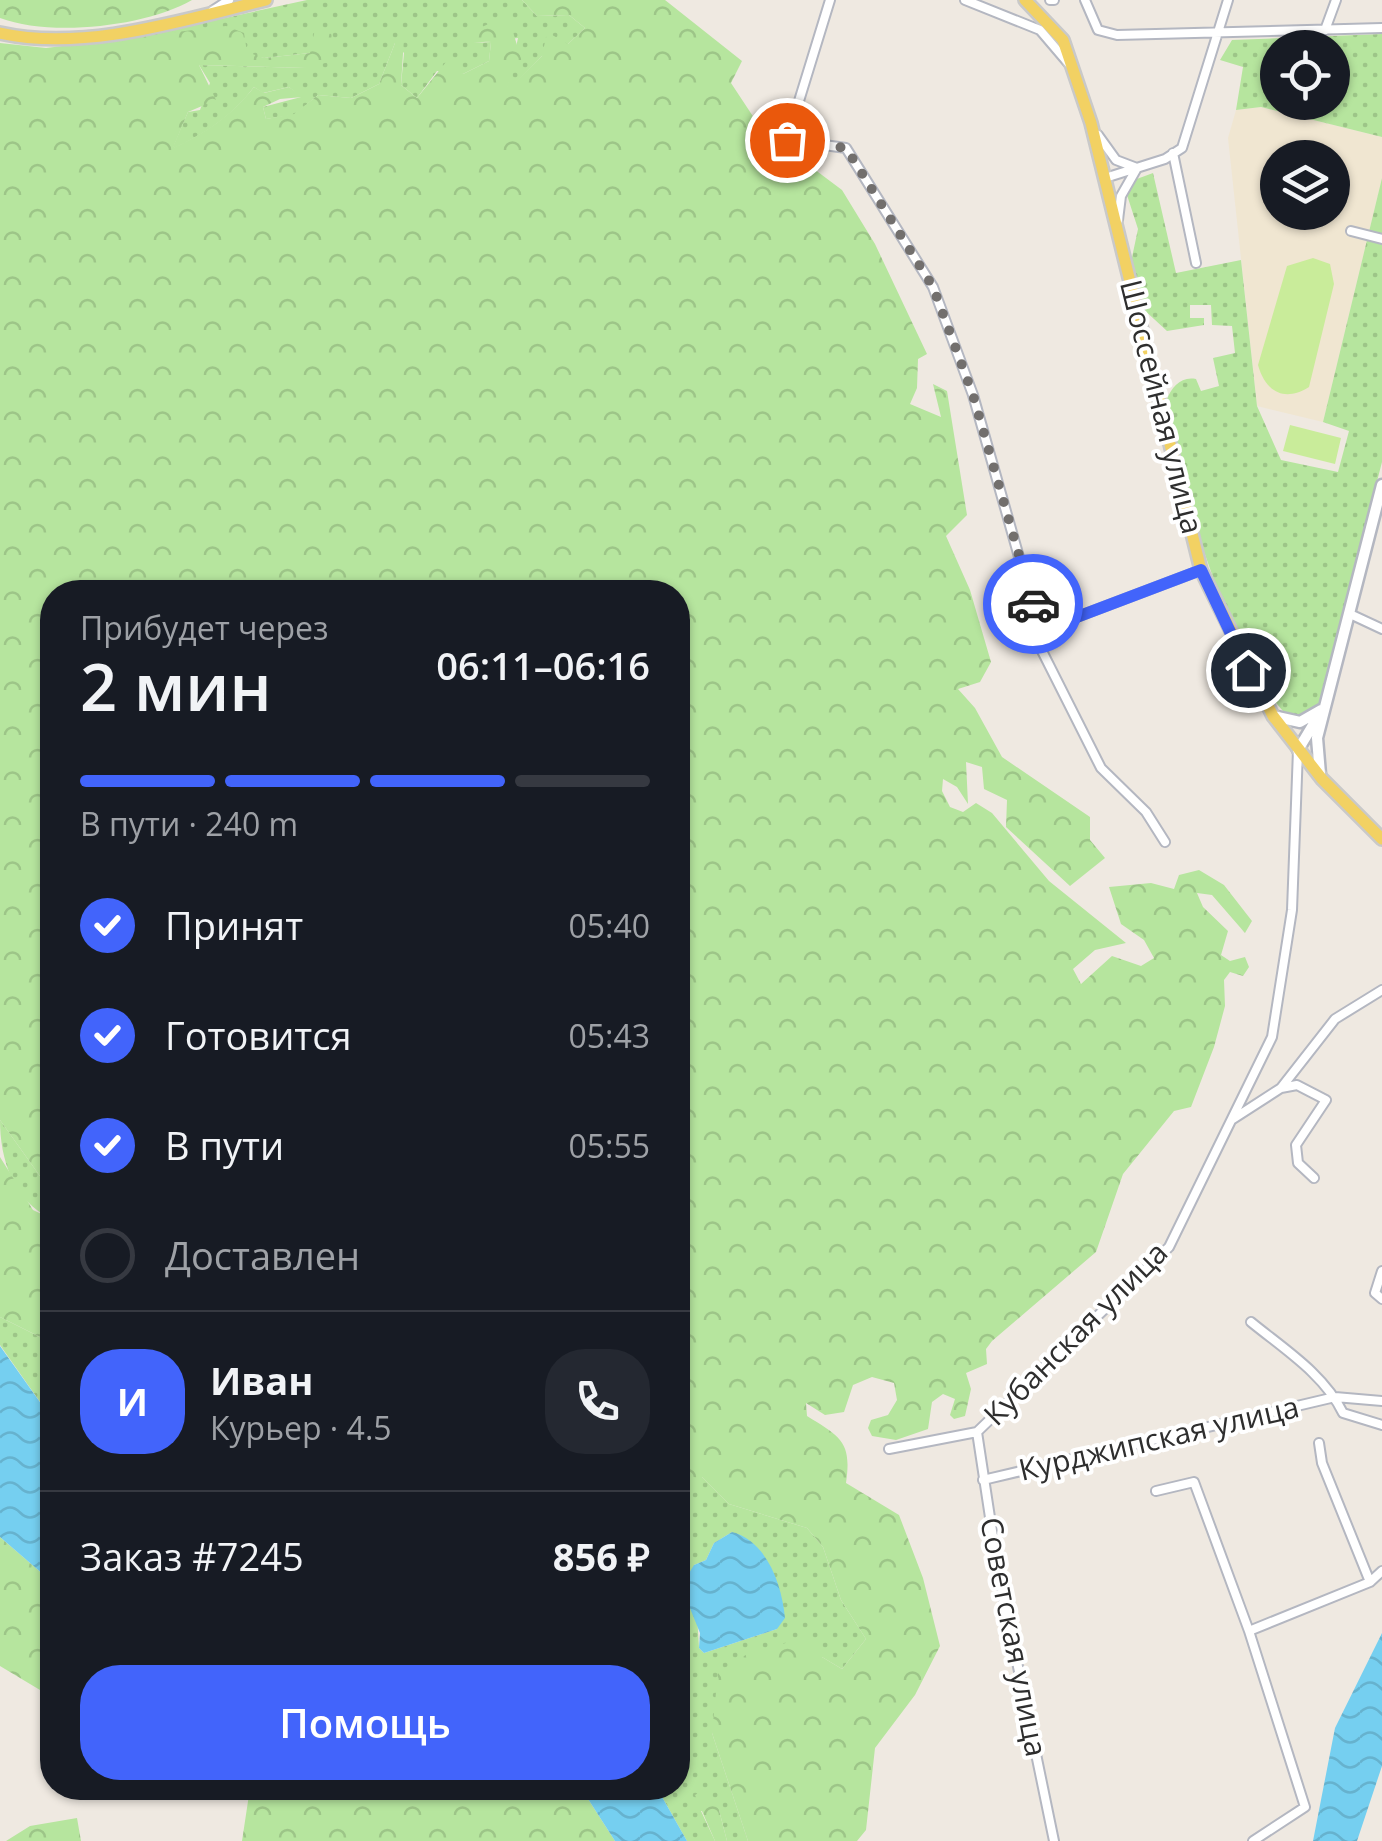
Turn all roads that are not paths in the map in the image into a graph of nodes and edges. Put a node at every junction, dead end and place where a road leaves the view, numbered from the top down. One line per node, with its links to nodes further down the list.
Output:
1 (229, 0): 9 (street)
2 (266, 0): 9 (main road)
3 (830, 0): 28 (street)
4 (965, 0): 15 (street)
5 (1025, 0): 15 (main road, Шоссейная улица)
6 (1085, 0): 14 (street)
7 (1228, 0): 14 (street)
8 (1336, 0): 11 (street)
9 (207, 14): 12 (main road)
10 (1382, 28): 11 (street)
11 (1326, 30)
12 (0, 33)
13 (1260, 33): 14 (street)
14 (1218, 35): 17 (street)
15 (1072, 66): 16 (main road, Шоссейная улица)
16 (1091, 122): 18 (street); 19 (main road, Шоссейная улица)
17 (1173, 153): 18 (street); 23 (street)
18 (1138, 168): 19 (street); 20 (street)
19 (1105, 178): 20 (main road, Шоссейная улица)
20 (1118, 228): 25 (main road, Шоссейная улица)
21 (1351, 231): 22 (street)
22 (1382, 239)
23 (1196, 262)
24 (1382, 485): 26 (main road)
25 (1201, 570): 28 (street); 30 (main road, Шоссейная улица)
26 (1350, 614): 27 (street); 29 (main road)
27 (1382, 629)
28 (1040, 631): 34 (street)
29 (1324, 705): 30 (main road); 31 (main road); 32 (main road)
30 (1272, 716): 31 (main road, Шоссейная улица)
31 (1298, 750): 32 (main road, Шоссейная улица); 37 (street, Кубанская улица)
32 (1322, 780): 33 (main road, Шоссейная улица)
33 (1382, 840)
34 (1164, 842)
35 (1382, 990): 36 (street)
36 (1281, 1088): 37 (street); 38 (street)
37 (1233, 1119): 45 (street, Кубанская улица)
38 (1314, 1178)
39 (1382, 1271): 40 (street)
40 (1382, 1299)
41 (1251, 1322): 42 (street, Курджипская улица)
42 (1335, 1397): 43 (street, Курджипская улица); 44 (street); 48 (street, Курджипская улица)
43 (1382, 1401)
44 (1382, 1425)
45 (977, 1432): 47 (street, Кубанская улица); 48 (street, Советская улица)
46 (1319, 1443): 51 (street)
47 (889, 1449)
48 (983, 1480): 53 (street, Советская улица)
49 (1156, 1490): 52 (street)
50 (1382, 1571): 51 (street)
51 (1370, 1582): 52 (street)
52 (1249, 1631): 54 (street)
53 (1054, 1841)
54 (1253, 1841)

